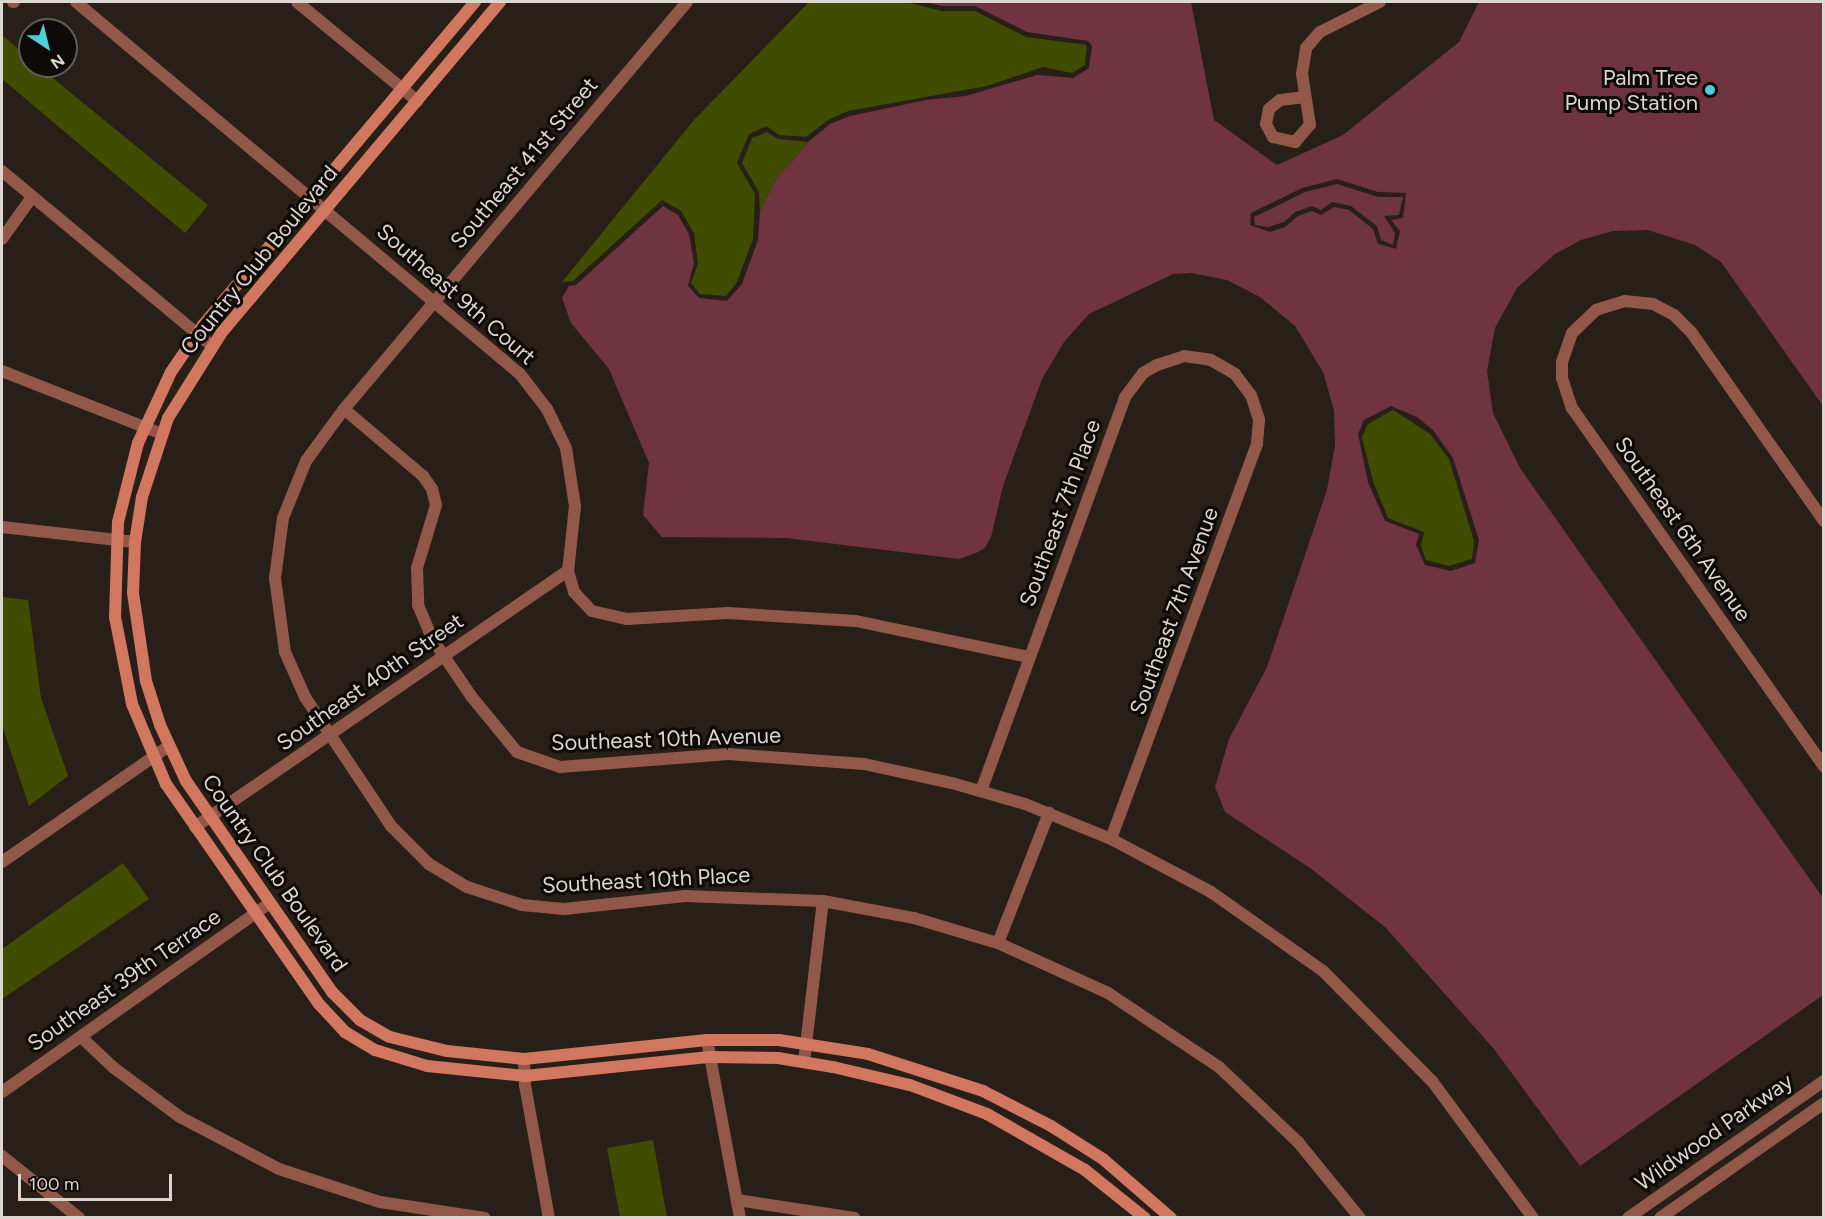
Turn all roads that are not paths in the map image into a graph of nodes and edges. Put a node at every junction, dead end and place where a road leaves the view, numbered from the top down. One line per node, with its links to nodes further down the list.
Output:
1 (76, 2): 12 (street, Southeast 9th Court)
2 (297, 2): 7 (street)
3 (476, 2): 7 (main road, Country Club Boulevard)
4 (500, 2): 9 (main road, Country Club Boulevard)
5 (687, 2): 15 (street, Southeast 41st Street)
6 (1380, 2): 8 (street)
7 (402, 89): 9 (street); 12 (main road, Country Club Boulevard)
8 (1305, 97)
9 (417, 101): 13 (main road, Country Club Boulevard)
10 (2, 171): 11 (street)
11 (32, 197): 14 (street); 16 (street)
12 (312, 198): 13 (street, Southeast 9th Court); 16 (main road, Country Club Boulevard)
13 (326, 210): 15 (street, Southeast 9th Court); 17 (main road, Country Club Boulevard)
14 (2, 239)
15 (434, 301): 20 (street, Southeast 41st Street); 27 (street, Southeast 9th Court)
16 (197, 334): 17 (street); 21 (main road, Country Club Boulevard)
17 (212, 346): 22 (main road, Country Club Boulevard)
18 (2, 371): 21 (street)
19 (1251, 395): 29 (street, Southeast 7th Place); 38 (street, Southeast 7th Avenue)
20 (344, 409): 28 (street, Southeast 10th Avenue); 30 (street, Southeast 41st Street)
21 (145, 427): 22 (street); 25 (main road, Country Club Boulevard)
22 (162, 434): 26 (main road, Country Club Boulevard)
23 (1824, 521): 33 (street, Southeast 6th Avenue)
24 (2, 527): 25 (street)
25 (116, 539): 26 (street); 32 (main road, Country Club Boulevard)
26 (135, 542): 31 (main road, Country Club Boulevard)
27 (568, 571): 28 (street, Southeast 40th Street); 29 (street, Southeast 9th Court)
28 (444, 656): 30 (street, Southeast 40th Street); 34 (street, Southeast 10th Avenue)
29 (1029, 657): 34 (street, Southeast 7th Place)
30 (328, 736): 36 (street, Southeast 40th Street); 40 (street, Southeast 10th Place)
31 (169, 746): 32 (street); 36 (main road, Country Club Boulevard)
32 (153, 758): 37 (main road, Country Club Boulevard); 39 (street)
33 (1824, 766)
34 (981, 791): 35 (street, Southeast 10th Avenue)
35 (1049, 813): 38 (street, Southeast 10th Avenue); 43 (street)
36 (210, 817): 37 (street, Southeast 40th Street); 41 (main road, Country Club Boulevard)
37 (195, 827): 42 (main road, Country Club Boulevard)
38 (1111, 839): 64 (street, Southeast 10th Avenue)
39 (2, 862)
40 (823, 901): 43 (street, Southeast 10th Place); 46 (street)
41 (270, 903): 42 (street, Southeast 39th Terrace); 48 (main road, Country Club Boulevard)
42 (255, 914): 44 (street, Southeast 39th Terrace); 50 (main road, Country Club Boulevard)
43 (998, 943): 63 (street, Southeast 10th Place)
44 (81, 1037): 52 (street, Southeast 39th Terrace); 57 (street)
45 (707, 1040): 46 (main road, Country Club Boulevard); 47 (street); 48 (main road, Country Club Boulevard)
46 (806, 1043): 49 (street); 62 (main road, Country Club Boulevard)
47 (710, 1057): 49 (main road, Country Club Boulevard); 50 (main road, Country Club Boulevard); 55 (street)
48 (524, 1059): 50 (street)
49 (804, 1062): 61 (main road, Country Club Boulevard)
50 (525, 1076): 58 (street)
51 (1819, 1084): 53 (street); 65 (street, Wildwood Parkway)
52 (2, 1092)
53 (1824, 1102): 66 (street, Wildwood Parkway)
54 (2, 1156): 56 (street)
55 (737, 1200): 59 (street); 60 (street)
56 (79, 1218)
57 (485, 1218)
58 (549, 1218)
59 (740, 1218)
60 (855, 1218)
61 (1145, 1218)
62 (1171, 1218)
63 (1360, 1218)
64 (1533, 1218)
65 (1628, 1218)
66 (1660, 1218)

